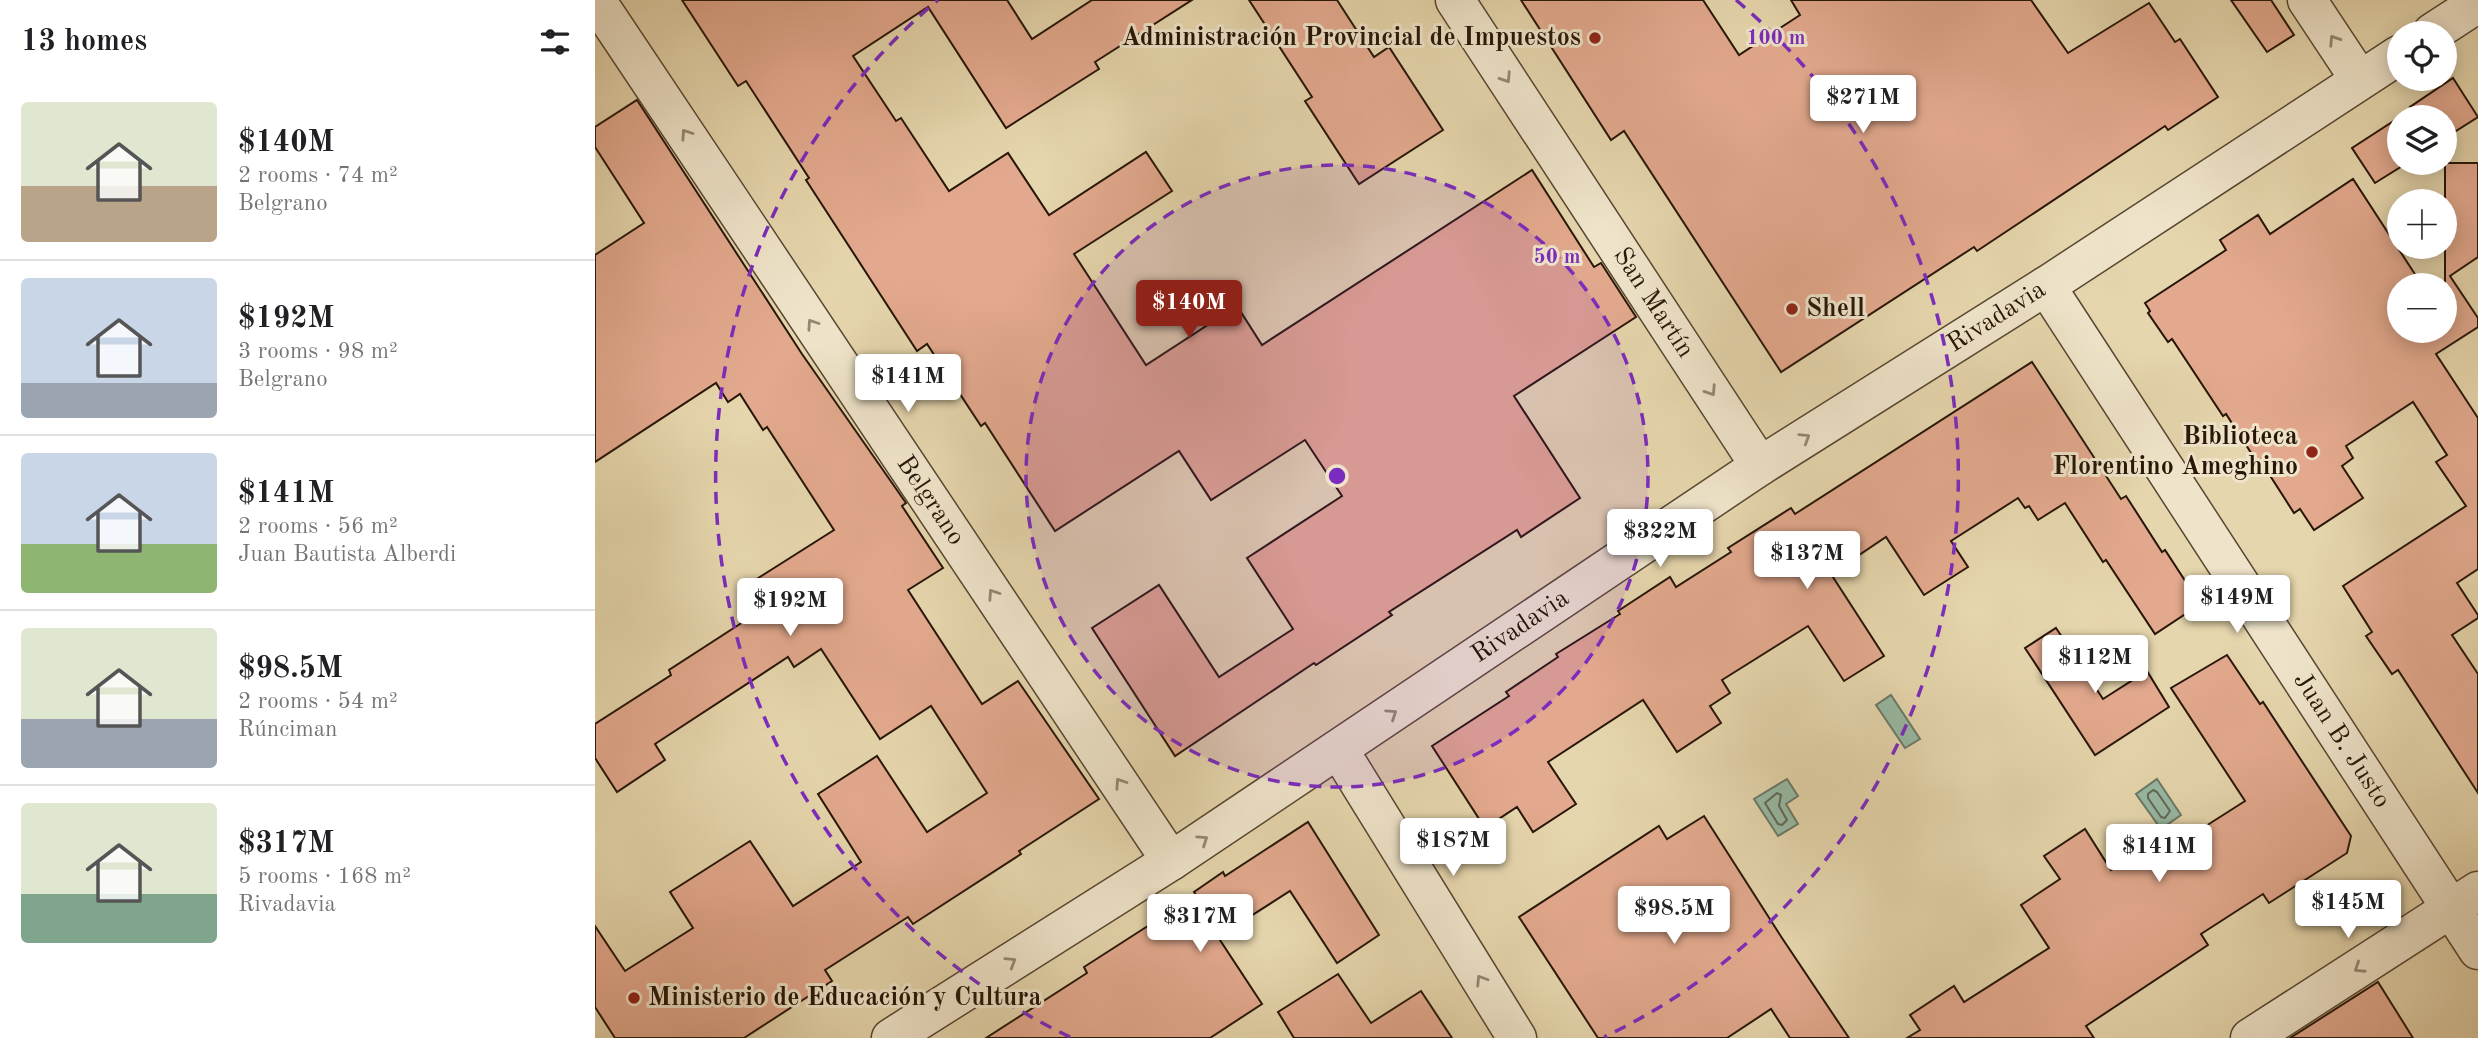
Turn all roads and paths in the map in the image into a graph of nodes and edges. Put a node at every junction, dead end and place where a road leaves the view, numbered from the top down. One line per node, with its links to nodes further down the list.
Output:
1 (596, 0): 11 (street, Belgrano, one-way to 1)
2 (1455, 0): 9 (street, San Martín, one-way to 9)
3 (2307, 0): 7 (street, one-way to 3)
4 (2478, 4): 5 (street)
5 (2452, 21)
6 (2387, 63): 7 (street, Rivadavia)
7 (2360, 80): 8 (street, Rivadavia)
8 (2046, 286): 9 (street, Rivadavia, one-way to 8); 12 (street, Juan B. Justo)
9 (1760, 466): 10 (street, Rivadavia, one-way to 9)
10 (1339, 750): 11 (street, Rivadavia, one-way to 10); 15 (street, one-way to 10)
11 (1171, 860): 14 (street, Rivadavia, one-way to 11)
12 (2464, 900): 13 (street, Juan B. Justo); 16 (street, one-way to 16)
13 (2478, 950)
14 (891, 1038)
15 (1517, 1038)
16 (2250, 1038)

